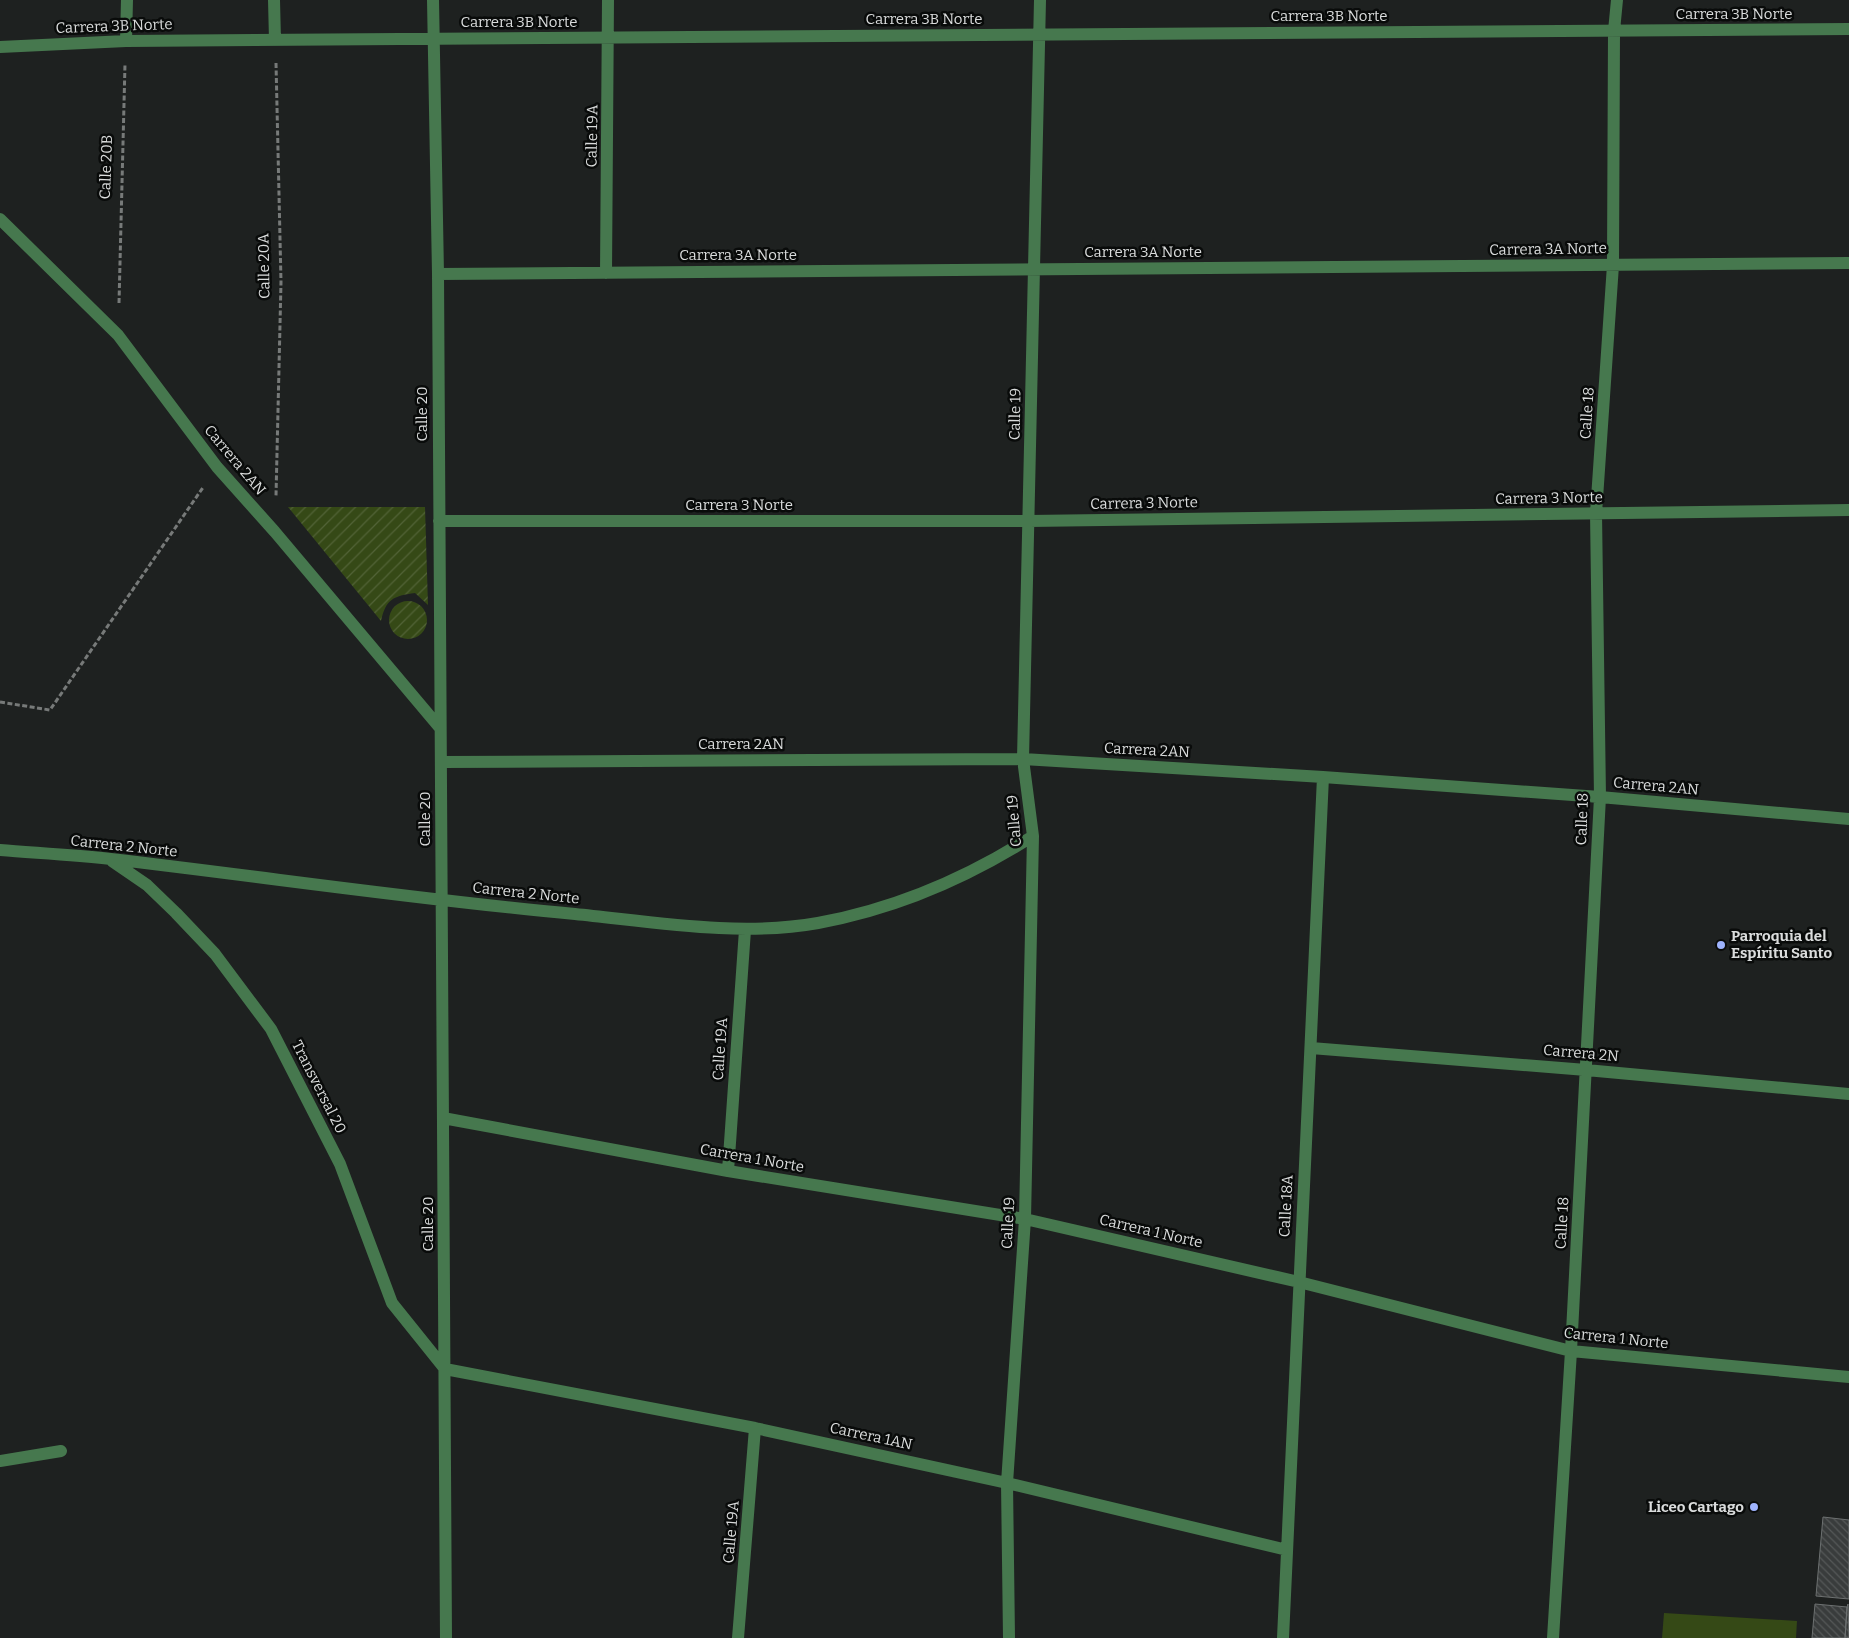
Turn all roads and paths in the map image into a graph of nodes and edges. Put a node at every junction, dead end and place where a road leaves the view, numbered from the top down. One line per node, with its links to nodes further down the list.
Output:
1 (127, 0): 13 (street)
2 (274, 0): 12 (street)
3 (433, 0): 11 (street, Calle 20)
4 (608, 0): 10 (street, Calle 19A)
5 (1040, 0): 9 (street, Calle 19)
6 (1617, 0): 8 (street, Calle 18)
7 (1849, 29): 8 (street, Carrera 3B Norte)
8 (1614, 31): 9 (street, Carrera 3B Norte); 17 (street, Calle 18)
9 (1039, 35): 10 (street, Carrera 3B Norte); 18 (street, Calle 19)
10 (609, 37): 11 (street, Carrera 3B Norte); 19 (street, Calle 19A)
11 (433, 38): 12 (street, Carrera 3B Norte); 20 (street, Calle 20)
12 (275, 40): 13 (street, Carrera 3B Norte); 27 (path, Calle 20A)
13 (126, 41): 14 (street, Carrera 3B Norte); 21 (path, Calle 20B)
14 (0, 47)
15 (0, 219): 21 (street, Carrera 2AN)
16 (1849, 263): 17 (street, Carrera 3A Norte)
17 (1612, 265): 18 (street, Carrera 3A Norte); 24 (street, Calle 18)
18 (1034, 269): 19 (street, Carrera 3A Norte); 26 (street, Calle 19)
19 (606, 273): 20 (street, Carrera 3A Norte)
20 (438, 274): 25 (street, Calle 20)
21 (118, 335): 22 (street, Carrera 2AN)
22 (217, 467): 27 (street, Carrera 2AN); 28 (path)
23 (1849, 510): 24 (street, Carrera 3 Norte)
24 (1596, 514): 26 (street, Carrera 3 Norte); 33 (street, Calle 18)
25 (439, 521): 26 (street, Carrera 3 Norte); 29 (street, Calle 20)
26 (1029, 521): 30 (street, Calle 19)
27 (275, 532): 29 (street, Carrera 2AN)
28 (0, 702)
29 (440, 728): 31 (street, Calle 20)
30 (1023, 759): 31 (street, Carrera 2AN); 32 (street, Carrera 2AN); 35 (street, Calle 19)
31 (441, 762): 38 (street, Calle 20)
32 (1323, 777): 33 (street, Carrera 2AN); 40 (street, Calle 18A)
33 (1600, 797): 34 (street, Carrera 2AN); 41 (street, Calle 18)
34 (1849, 820)
35 (1033, 836): 39 (street, Carrera 2 Norte); 45 (street, Calle 19)
36 (0, 850): 37 (street, Carrera 2 Norte)
37 (109, 859): 38 (street, Carrera 2 Norte); 48 (street, Transversal 20)
38 (441, 900): 39 (street, Carrera 2 Norte); 43 (street, Calle 20)
39 (744, 930): 44 (street, Calle 19A)
40 (1310, 1048): 41 (street, Carrera 2N); 46 (street, Calle 18A)
41 (1586, 1070): 42 (street, Carrera 2N); 47 (street, Calle 18)
42 (1849, 1094)
43 (443, 1118): 44 (street, Carrera 1 Norte); 48 (street, Calle 20)
44 (728, 1171): 45 (street, Carrera 1 Norte)
45 (1025, 1219): 46 (street, Carrera 1 Norte); 53 (street, Calle 19)
46 (1299, 1282): 47 (street, Carrera 1 Norte); 54 (street, Calle 18A)
47 (1571, 1351): 49 (street, Carrera 1 Norte); 59 (street, Calle 18)
48 (445, 1369): 50 (street, Carrera 1AN); 55 (street, Calle 20)
49 (1849, 1377)
50 (755, 1428): 53 (street, Carrera 1AN); 56 (street, Calle 19A)
51 (61, 1450): 52 (street)
52 (0, 1460)
53 (1007, 1483): 54 (street, Carrera 1AN); 57 (street, Calle 19)
54 (1287, 1550): 58 (street, Calle 18A)
55 (446, 1638)
56 (738, 1638)
57 (1009, 1638)
58 (1283, 1638)
59 (1553, 1638)

